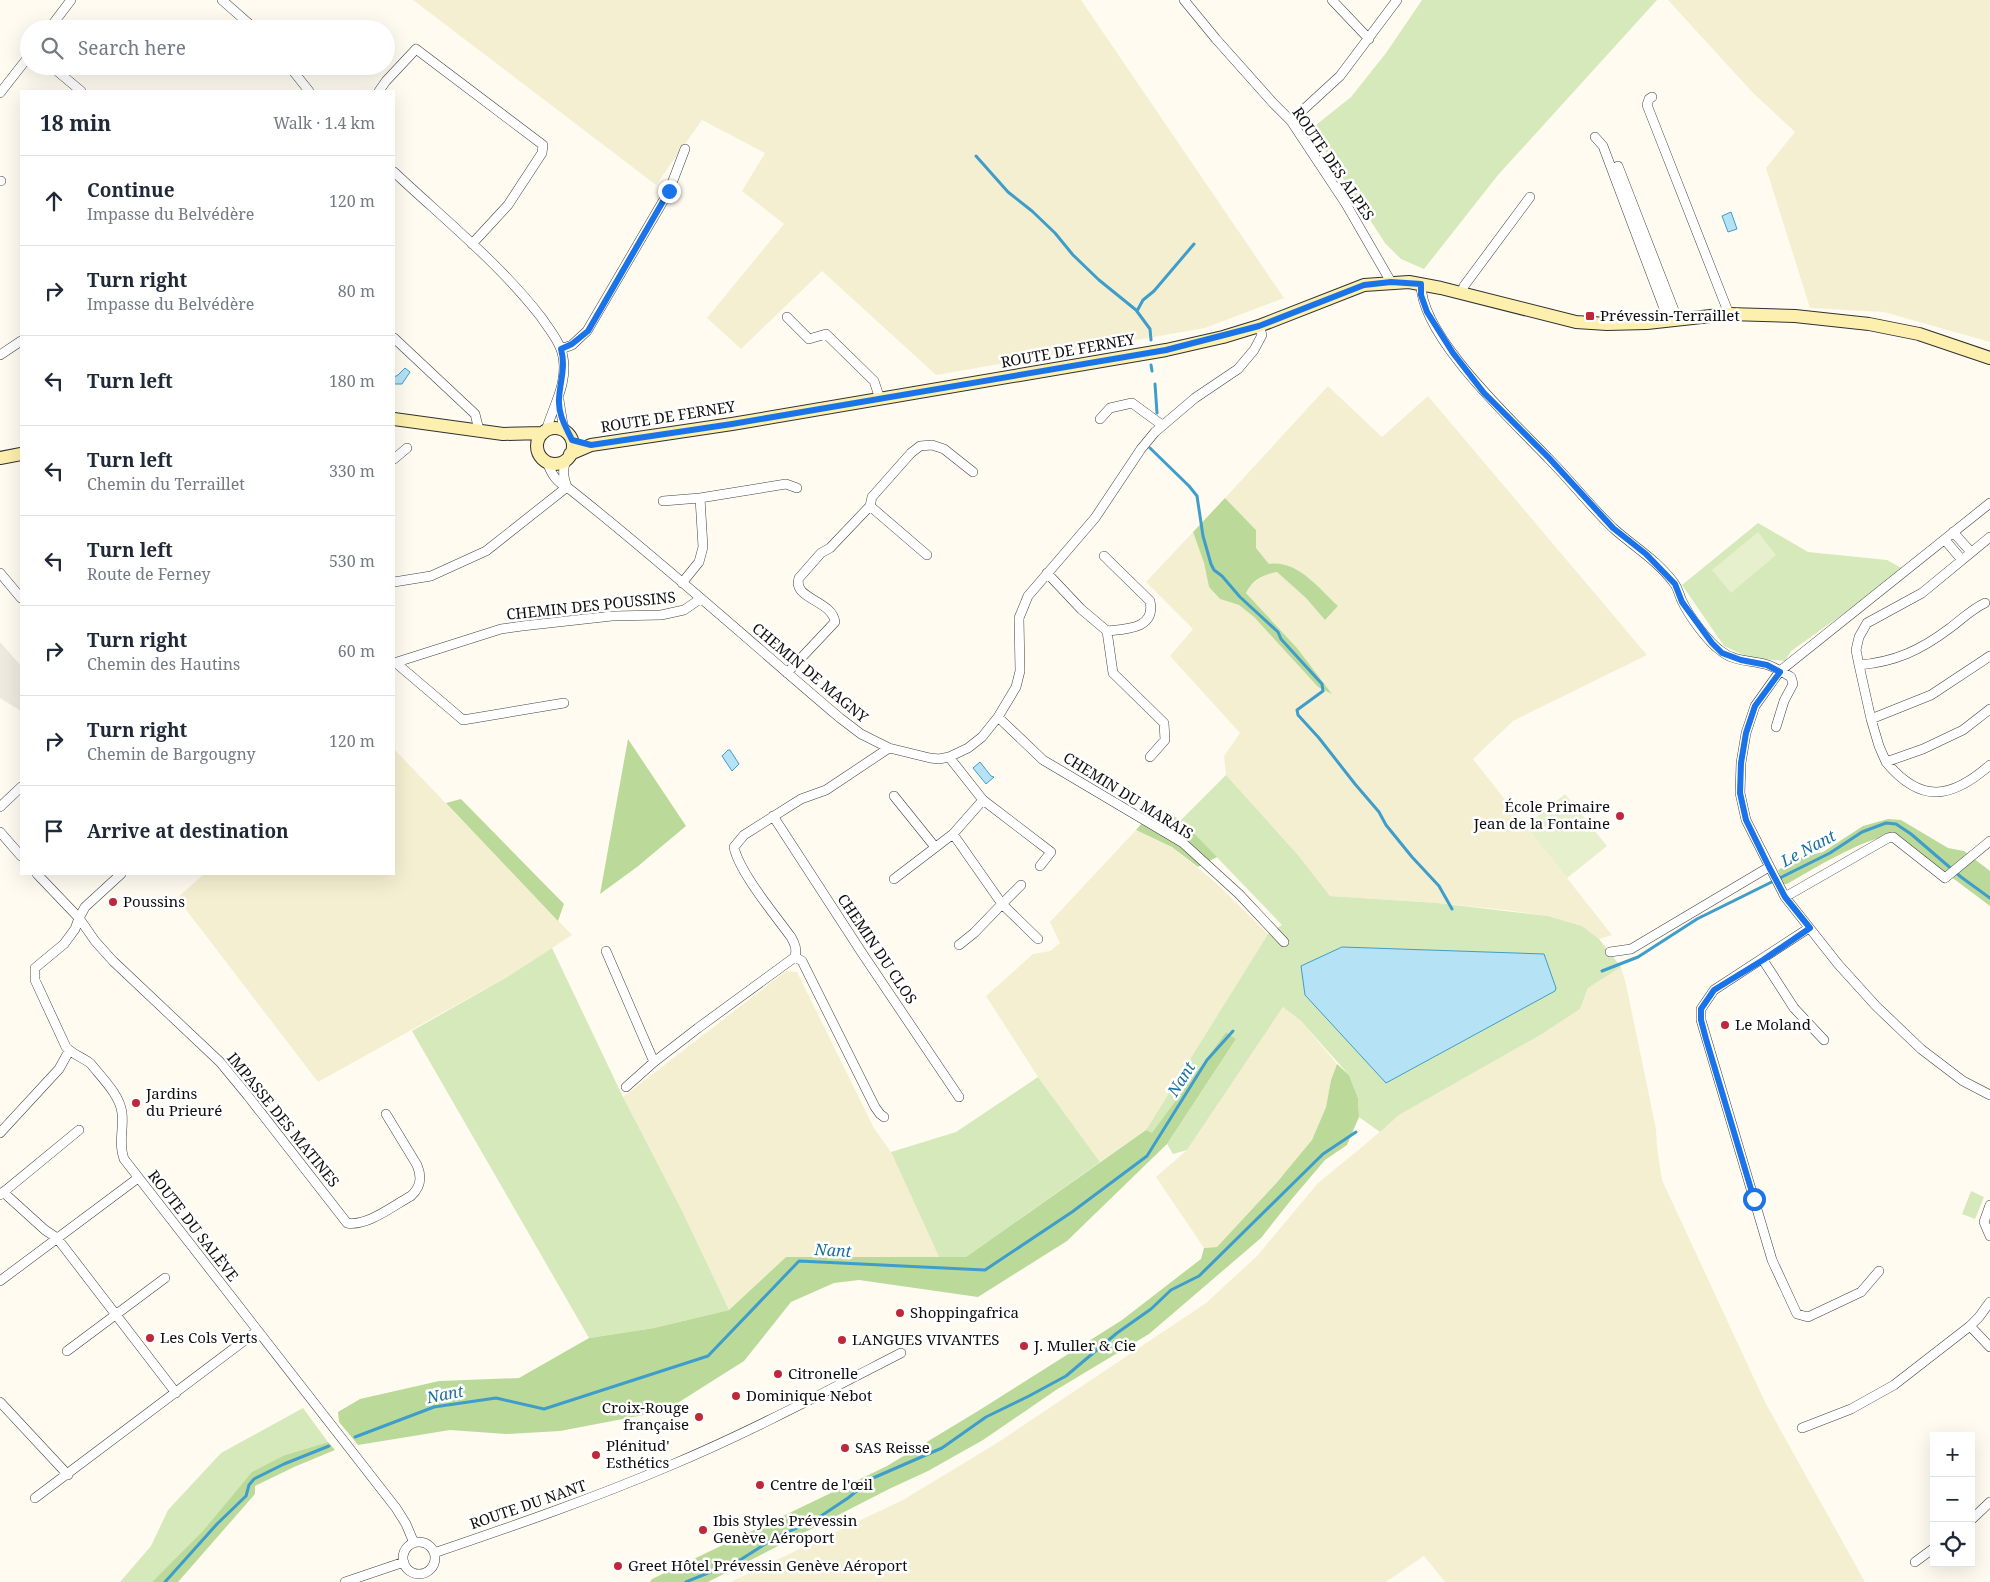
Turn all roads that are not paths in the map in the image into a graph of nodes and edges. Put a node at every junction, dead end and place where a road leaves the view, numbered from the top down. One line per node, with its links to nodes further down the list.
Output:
1 (71, 0): 6 (street)
2 (222, 0): 7 (street)
3 (1184, 0): 19 (street, ROUTE DES ALPES)
4 (1332, 0): 8 (street)
5 (1397, 0): 8 (street)
6 (56, 20)
7 (245, 20)
8 (1368, 39): 19 (street)
9 (20, 67): 17 (street)
10 (395, 71): 25 (street)
11 (62, 75): 14 (street)
12 (296, 75): 15 (street)
13 (392, 75): 16 (street)
14 (80, 90)
15 (308, 90)
16 (380, 90)
17 (0, 93)
18 (1652, 97): 29 (street)
19 (1291, 121): 26 (street, ROUTE DES ALPES)
20 (1595, 137): 31 (street)
21 (686, 149): 35 (street)
22 (1618, 166): 31 (street)
23 (395, 173): 25 (street)
24 (1530, 197): 28 (street)
25 (472, 244): 35 (street)
26 (1391, 282): 27 (main road, ROUTE DE FERNEY); 32 (main road, ROUTE DE FERNEY)
27 (1421, 284): 28 (main road, ROUTE DE FERNEY); 80 (street)
28 (1462, 293): 31 (main road, ROUTE DE FERNEY)
29 (1729, 314): 31 (main road, ROUTE DE FERNEY); 37 (main road, ROUTE DE FERNEY)
30 (787, 317): 38 (street)
31 (1672, 319)
32 (1259, 326): 38 (main road, ROUTE DE FERNEY); 42 (street, CHEMIN DE MAGNY)
33 (395, 339): 43 (street)
34 (20, 342): 36 (street)
35 (561, 349): 39 (street)
36 (0, 356)
37 (1990, 358)
38 (880, 399): 47 (main road, ROUTE DE FERNEY)
39 (559, 400): 44 (street); 46 (street)
40 (395, 419): 43 (main road)
41 (1100, 419): 42 (street)
42 (1162, 425): 70 (street, CHEMIN DE MAGNY)
43 (479, 430): 45 (main road)
44 (544, 432): 45 (main road); 46 (main road); 49 (main road)
45 (503, 434): 49 (main road)
46 (569, 436): 47 (main road, ROUTE DE FERNEY); 51 (main road)
47 (591, 445): 51 (main road, ROUTE DE FERNEY)
48 (407, 448): 53 (street)
49 (538, 451): 54 (main road)
50 (20, 454): 52 (main road)
51 (569, 456): 54 (main road); 56 (street)
52 (0, 458)
53 (395, 458)
54 (547, 462): 56 (street, CHEMIN DE MAGNY)
55 (973, 472): 61 (street)
56 (567, 487): 71 (street); 72 (street, CHEMIN DE MAGNY)
57 (798, 488): 58 (street)
58 (700, 498): 59 (street); 72 (street)
59 (663, 502)
60 (1990, 503): 62 (street)
61 (870, 506): 66 (street); 81 (street)
62 (1953, 532): 64 (street); 65 (street)
63 (1990, 537): 65 (street)
64 (1945, 540): 68 (street); 80 (street)
65 (1971, 552): 68 (street)
66 (927, 555)
67 (1104, 556): 76 (street)
68 (1962, 560): 79 (street)
69 (0, 573): 73 (street)
70 (1047, 574): 76 (street); 84 (street, CHEMIN DE MAGNY)
71 (395, 582)
72 (682, 583): 74 (street, CHEMIN DE MAGNY)
73 (20, 597)
74 (700, 599): 78 (street, CHEMIN DES POUSSINS); 81 (street, CHEMIN DE MAGNY)
75 (1985, 603): 79 (street)
76 (1107, 631): 89 (street)
77 (1990, 656): 85 (street)
78 (395, 663): 82 (street, CHEMIN DES POUSSINS)
79 (1859, 665): 85 (street)
80 (1780, 672): 86 (street); 103 (street)
81 (787, 673): 87 (street, CHEMIN DE MAGNY)
82 (564, 703)
83 (1990, 709): 90 (street)
84 (998, 717): 88 (street, CHEMIN DE MAGNY); 113 (street, CHEMIN DU MARAIS)
85 (1871, 719): 90 (street)
86 (1776, 727)
87 (889, 748): 88 (street, CHEMIN DE MAGNY); 96 (street)
88 (949, 757): 94 (street)
89 (1150, 757)
90 (1886, 762): 91 (street)
91 (1990, 764)
92 (20, 788): 95 (street)
93 (894, 796): 100 (street)
94 (983, 800): 98 (street); 102 (street)
95 (0, 807)
96 (773, 816): 117 (street); 124 (street, CHEMIN DU CLOS)
97 (0, 832): 101 (street)
98 (953, 834): 100 (street); 109 (street)
99 (1990, 841): 108 (street)
100 (936, 847): 106 (street)
101 (20, 855)
102 (1040, 866)
103 (1771, 870): 108 (street); 116 (street)
104 (38, 875): 110 (street)
105 (120, 875): 110 (street)
106 (894, 879)
107 (1021, 885): 109 (street)
108 (1785, 897): 111 (street)
109 (1002, 904): 112 (street); 114 (street)
110 (79, 918): 120 (street, ROUTE DU SALÈVE); 125 (street, IMPASSE DES MATINES)
111 (1810, 928): 118 (street); 123 (street)
112 (1038, 940)
113 (1284, 942)
114 (959, 945)
115 (606, 951): 121 (street)
116 (1610, 952)
117 (795, 957): 121 (street); 126 (street)
118 (1763, 960): 119 (street); 134 (street)
119 (1824, 1040)
120 (69, 1051): 128 (street); 129 (street, ROUTE DU SALÈVE)
121 (654, 1062): 122 (street)
122 (626, 1087)
123 (1990, 1095)
124 (959, 1097)
125 (386, 1114)
126 (884, 1117)
127 (79, 1130): 130 (street)
128 (0, 1133)
129 (138, 1178): 133 (street); 140 (street, ROUTE DU SALÈVE)
130 (2, 1194): 133 (street)
131 (1990, 1205): 132 (street)
132 (1990, 1236)
133 (57, 1238): 136 (street); 138 (street)
134 (1879, 1271)
135 (165, 1278): 138 (street)
136 (0, 1281)
137 (1990, 1302): 139 (street)
138 (116, 1314): 142 (street); 144 (street)
139 (1970, 1326): 141 (street); 146 (street)
140 (257, 1331): 144 (street); 151 (street, ROUTE DU SALÈVE)
141 (1990, 1347)
142 (68, 1351)
143 (901, 1353): 153 (street, ROUTE DU NANT)
144 (176, 1393): 147 (street)
145 (0, 1402): 147 (street)
146 (1802, 1428)
147 (68, 1475): 148 (street)
148 (35, 1498)
149 (1990, 1502): 150 (street)
150 (1975, 1516)
151 (414, 1543): 153 (street); 154 (street)
152 (1930, 1551): 155 (street)
153 (434, 1552): 156 (street)
154 (404, 1562): 156 (street); 157 (street)
155 (1915, 1562)
156 (424, 1577)
157 (345, 1582)

